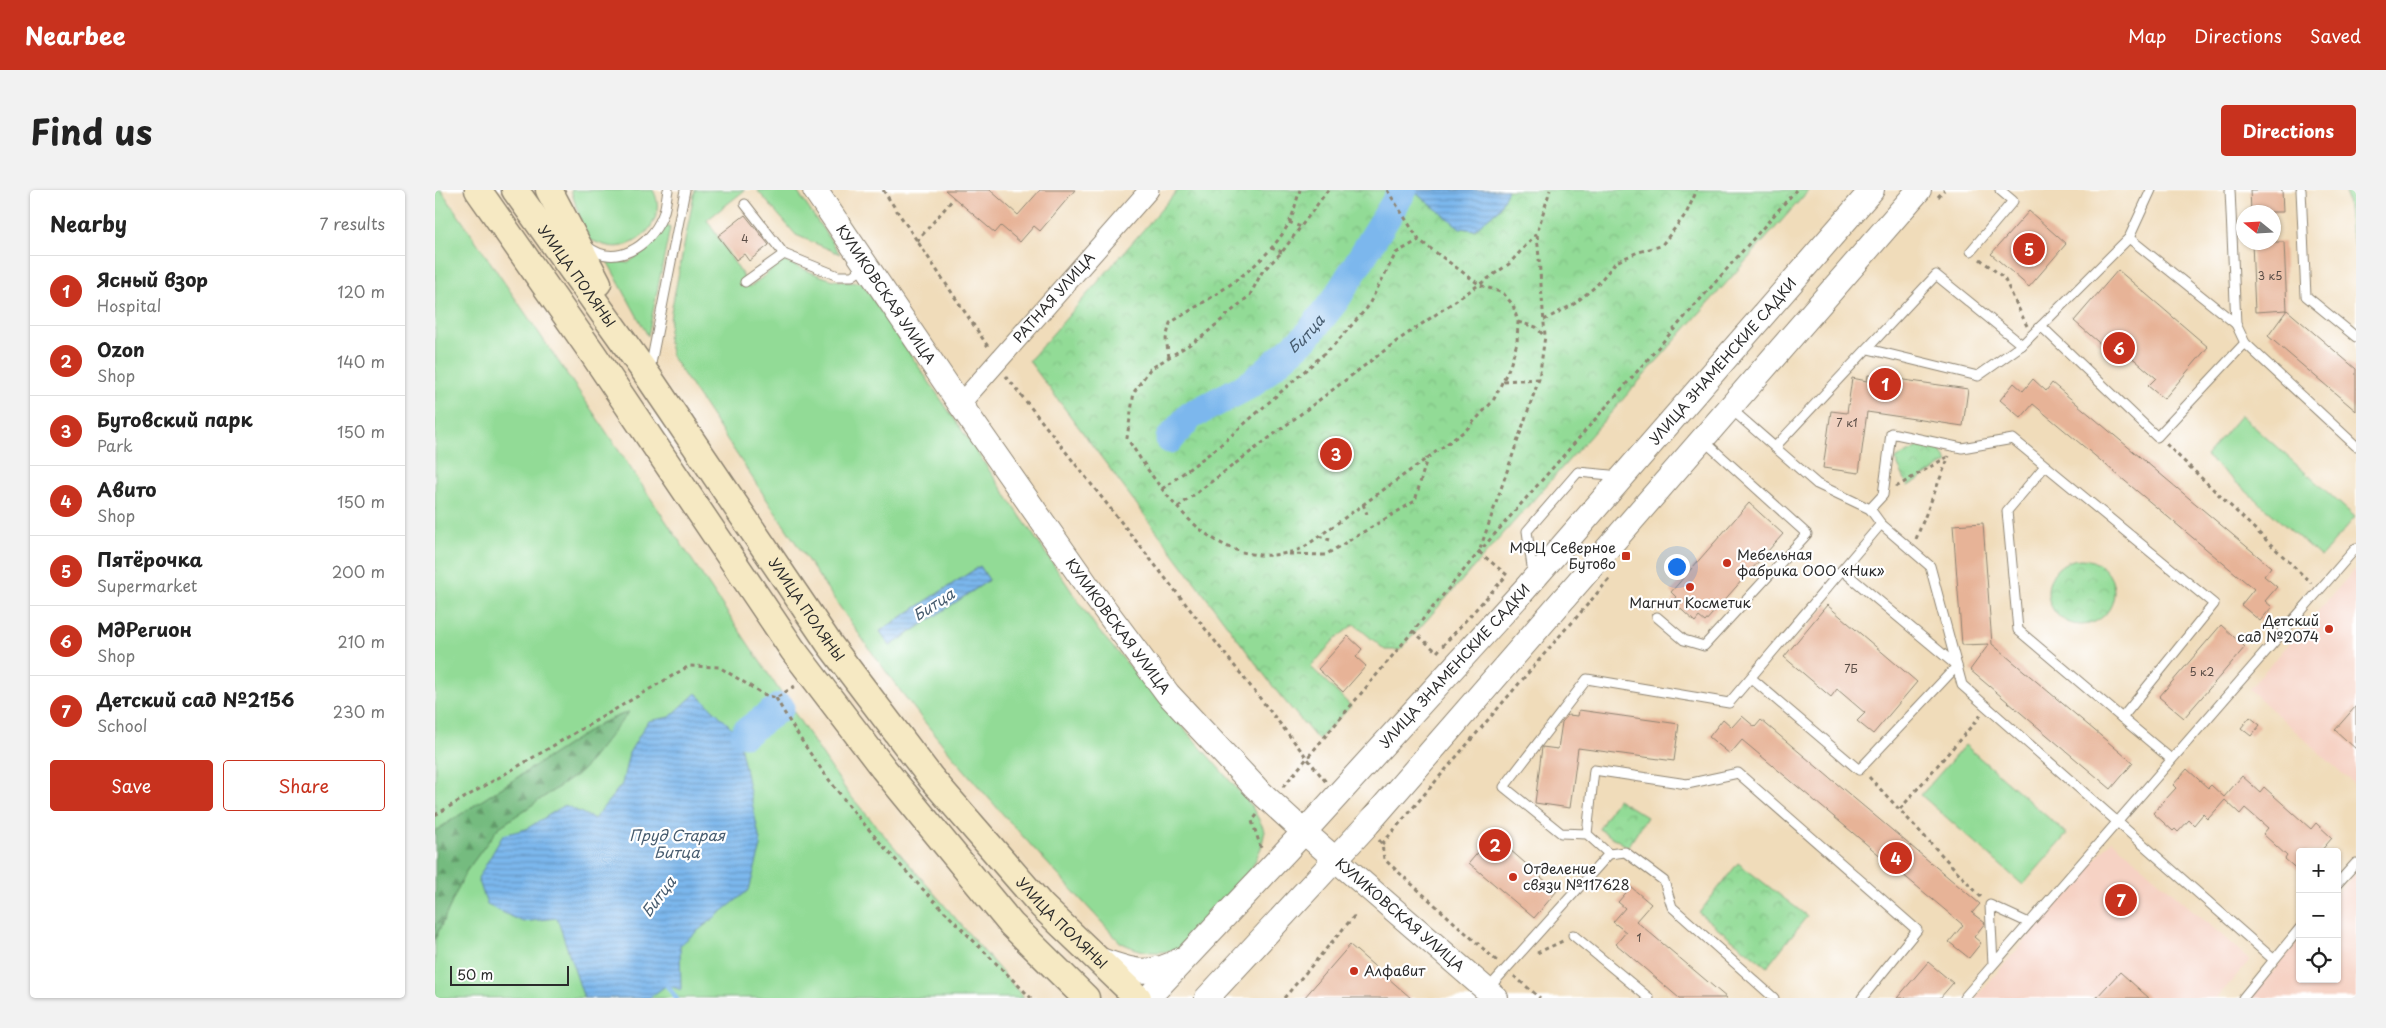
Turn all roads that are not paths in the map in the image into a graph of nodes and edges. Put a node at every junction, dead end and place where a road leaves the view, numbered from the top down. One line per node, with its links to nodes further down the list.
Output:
1 (478, 190): 63 (main road)
2 (515, 190): 28 (main road, УЛИЦА ПОЛЯНЫ)
3 (549, 190): 15 (main road)
4 (668, 190): 15 (lane)
5 (685, 190): 28 (lane)
6 (815, 190): 19 (street, КУЛИКОВСКАЯ УЛИЦА)
7 (1149, 190): 29 (street, РАТНАЯ УЛИЦА)
8 (1872, 190): 27 (street, УЛИЦА ЗНАМЕНСКИЕ САДКИ)
9 (1919, 190): 30 (street)
10 (2000, 190): 17 (lane)
11 (2151, 190): 16 (lane)
12 (2230, 190): 21 (lane)
13 (2301, 190): 23 (lane)
14 (745, 204): 18 (lane)
15 (571, 232): 28 (main road)
16 (2129, 238): 21 (lane); 22 (lane)
17 (1971, 251)
18 (784, 254): 19 (lane); 20 (lane)
19 (868, 266): 29 (street, КУЛИКОВСКАЯ УЛИЦА)
20 (745, 282)
21 (2236, 324): 24 (lane)
22 (2041, 326): 24 (lane); 25 (lane)
23 (2356, 337)
24 (2245, 343): 32 (lane)
25 (2022, 344): 26 (lane); 26 (lane)
26 (1867, 348): 33 (lane)
27 (1732, 350): 30 (street); 35 (street, УЛИЦА ЗНАМЕНСКИЕ САДКИ)
28 (648, 376): 57 (main road, УЛИЦА ПОЛЯНЫ)
29 (960, 404): 47 (street, КУЛИКОВСКАЯ УЛИЦА)
30 (1730, 407): 31 (street); 33 (lane)
31 (1702, 439): 41 (lane); 50 (street)
32 (2356, 446)
33 (1775, 447): 36 (lane)
34 (2045, 466): 36 (lane); 44 (lane); 44 (lane)
35 (1623, 476): 40 (street, УЛИЦА ЗНАМЕНСКИЕ САДКИ); 40 (lane)
36 (1870, 509): 37 (lane)
37 (1881, 524): 39 (lane); 42 (lane)
38 (2356, 548): 45 (lane)
39 (1842, 570): 42 (lane); 43 (lane)
40 (1534, 579): 47 (street, УЛИЦА ЗНАМЕНСКИЕ САДКИ)
41 (1657, 617)
42 (1957, 666): 43 (lane); 46 (lane)
43 (1751, 678): 48 (lane)
44 (2123, 718): 45 (lane)
45 (2171, 759): 46 (lane)
46 (2116, 822): 53 (lane); 58 (lane)
47 (1304, 832): 50 (street, КУЛИКОВСКАЯ УЛИЦА); 56 (street, УЛИЦА ЗНАМЕНСКИЕ САДКИ)
48 (1587, 834): 49 (lane); 67 (lane)
49 (1609, 854): 60 (lane); 66 (lane)
50 (1336, 860): 60 (street, КУЛИКОВСКАЯ УЛИЦА); 61 (street)
51 (2356, 863): 52 (lane)
52 (2341, 880)
53 (2029, 923): 59 (lane); 59 (lane)
54 (2296, 933): 58 (lane)
55 (1573, 935): 62 (lane)
56 (1188, 956): 57 (street); 65 (street, УЛИЦА ЗНАМЕНСКИЕ САДКИ)
57 (1098, 959): 64 (main road, УЛИЦА ПОЛЯНЫ)
58 (2273, 959): 69 (lane)
59 (1993, 964): 68 (lane)
60 (1491, 994)
61 (1211, 995)
62 (1643, 996)
63 (1086, 998)
64 (1138, 998)
65 (1148, 998)
66 (1774, 998)
67 (1862, 998)
68 (1964, 998)
69 (2243, 998)

